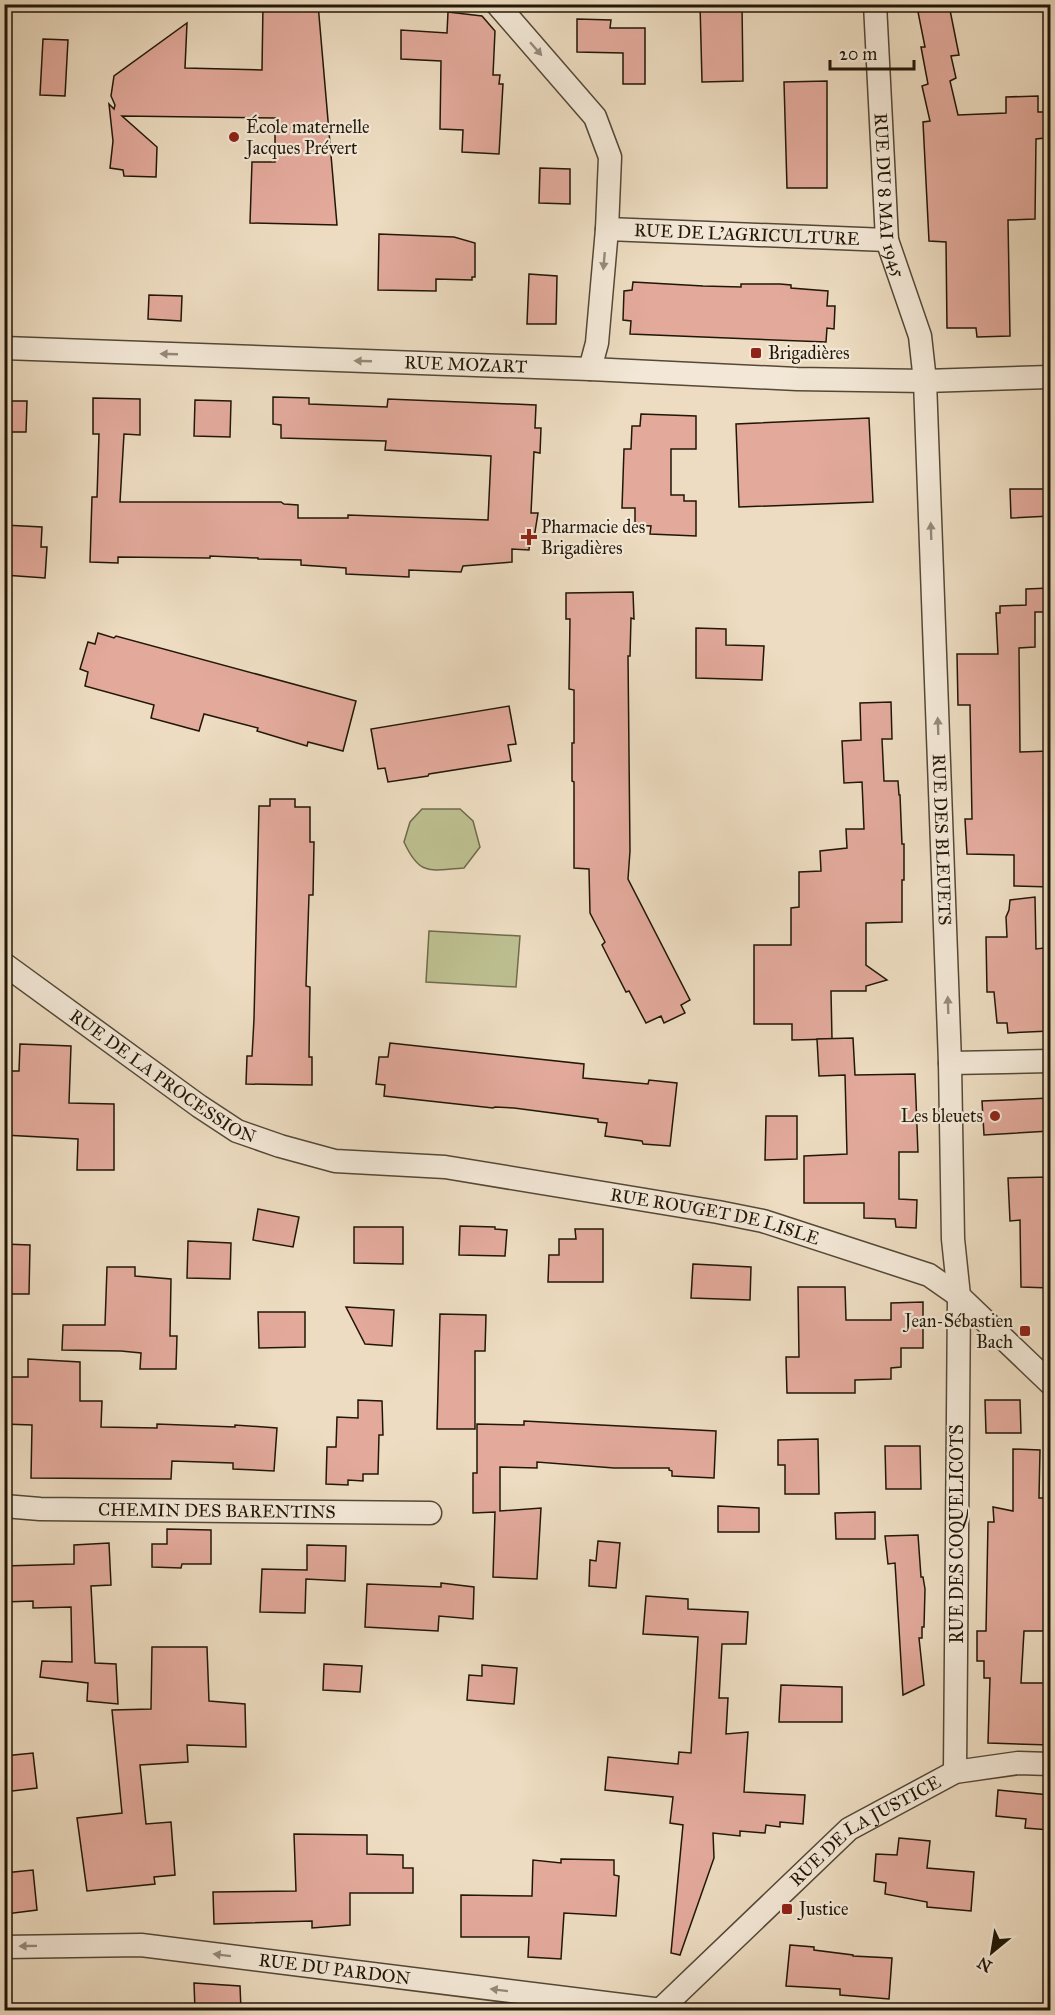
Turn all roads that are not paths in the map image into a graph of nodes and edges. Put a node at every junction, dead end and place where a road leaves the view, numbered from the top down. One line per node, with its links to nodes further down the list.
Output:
1 (497, 4): 3 (street, RUE DE L'AGRICULTURE, one-way to 3)
2 (875, 4): 4 (street, RUE DU 8 MAI 1945)
3 (607, 229): 4 (street, RUE DE L'AGRICULTURE); 6 (street, RUE DE L'AGRICULTURE, one-way to 6)
4 (887, 240): 8 (street, RUE DU 8 MAI 1945)
5 (4, 348): 6 (street, RUE MOZART, one-way to 5)
6 (590, 369): 8 (street, RUE MOZART)
7 (1050, 377): 8 (street)
8 (926, 381): 11 (street, RUE DES BLEUETS, one-way to 8)
9 (4, 964): 12 (street, RUE DE LA PROCESSION)
10 (1050, 1062): 11 (street)
11 (950, 1064): 13 (street, RUE DES BLEUETS)
12 (334, 1161): 13 (street, RUE ROUGET DE LISLE)
13 (959, 1296): 14 (street, RUE ROUGET DE LISLE); 18 (street, RUE DES COQUELICOTS)
14 (1050, 1383)
15 (4, 1506): 16 (street, CHEMIN DES BARENTINS)
16 (430, 1513)
17 (1050, 1764): 18 (street, RUE DE LA JUSTICE)
18 (955, 1772): 20 (street, RUE DE LA JUSTICE)
19 (4, 1947): 20 (street, RUE DU PARDON, one-way to 19)
20 (661, 2010)

